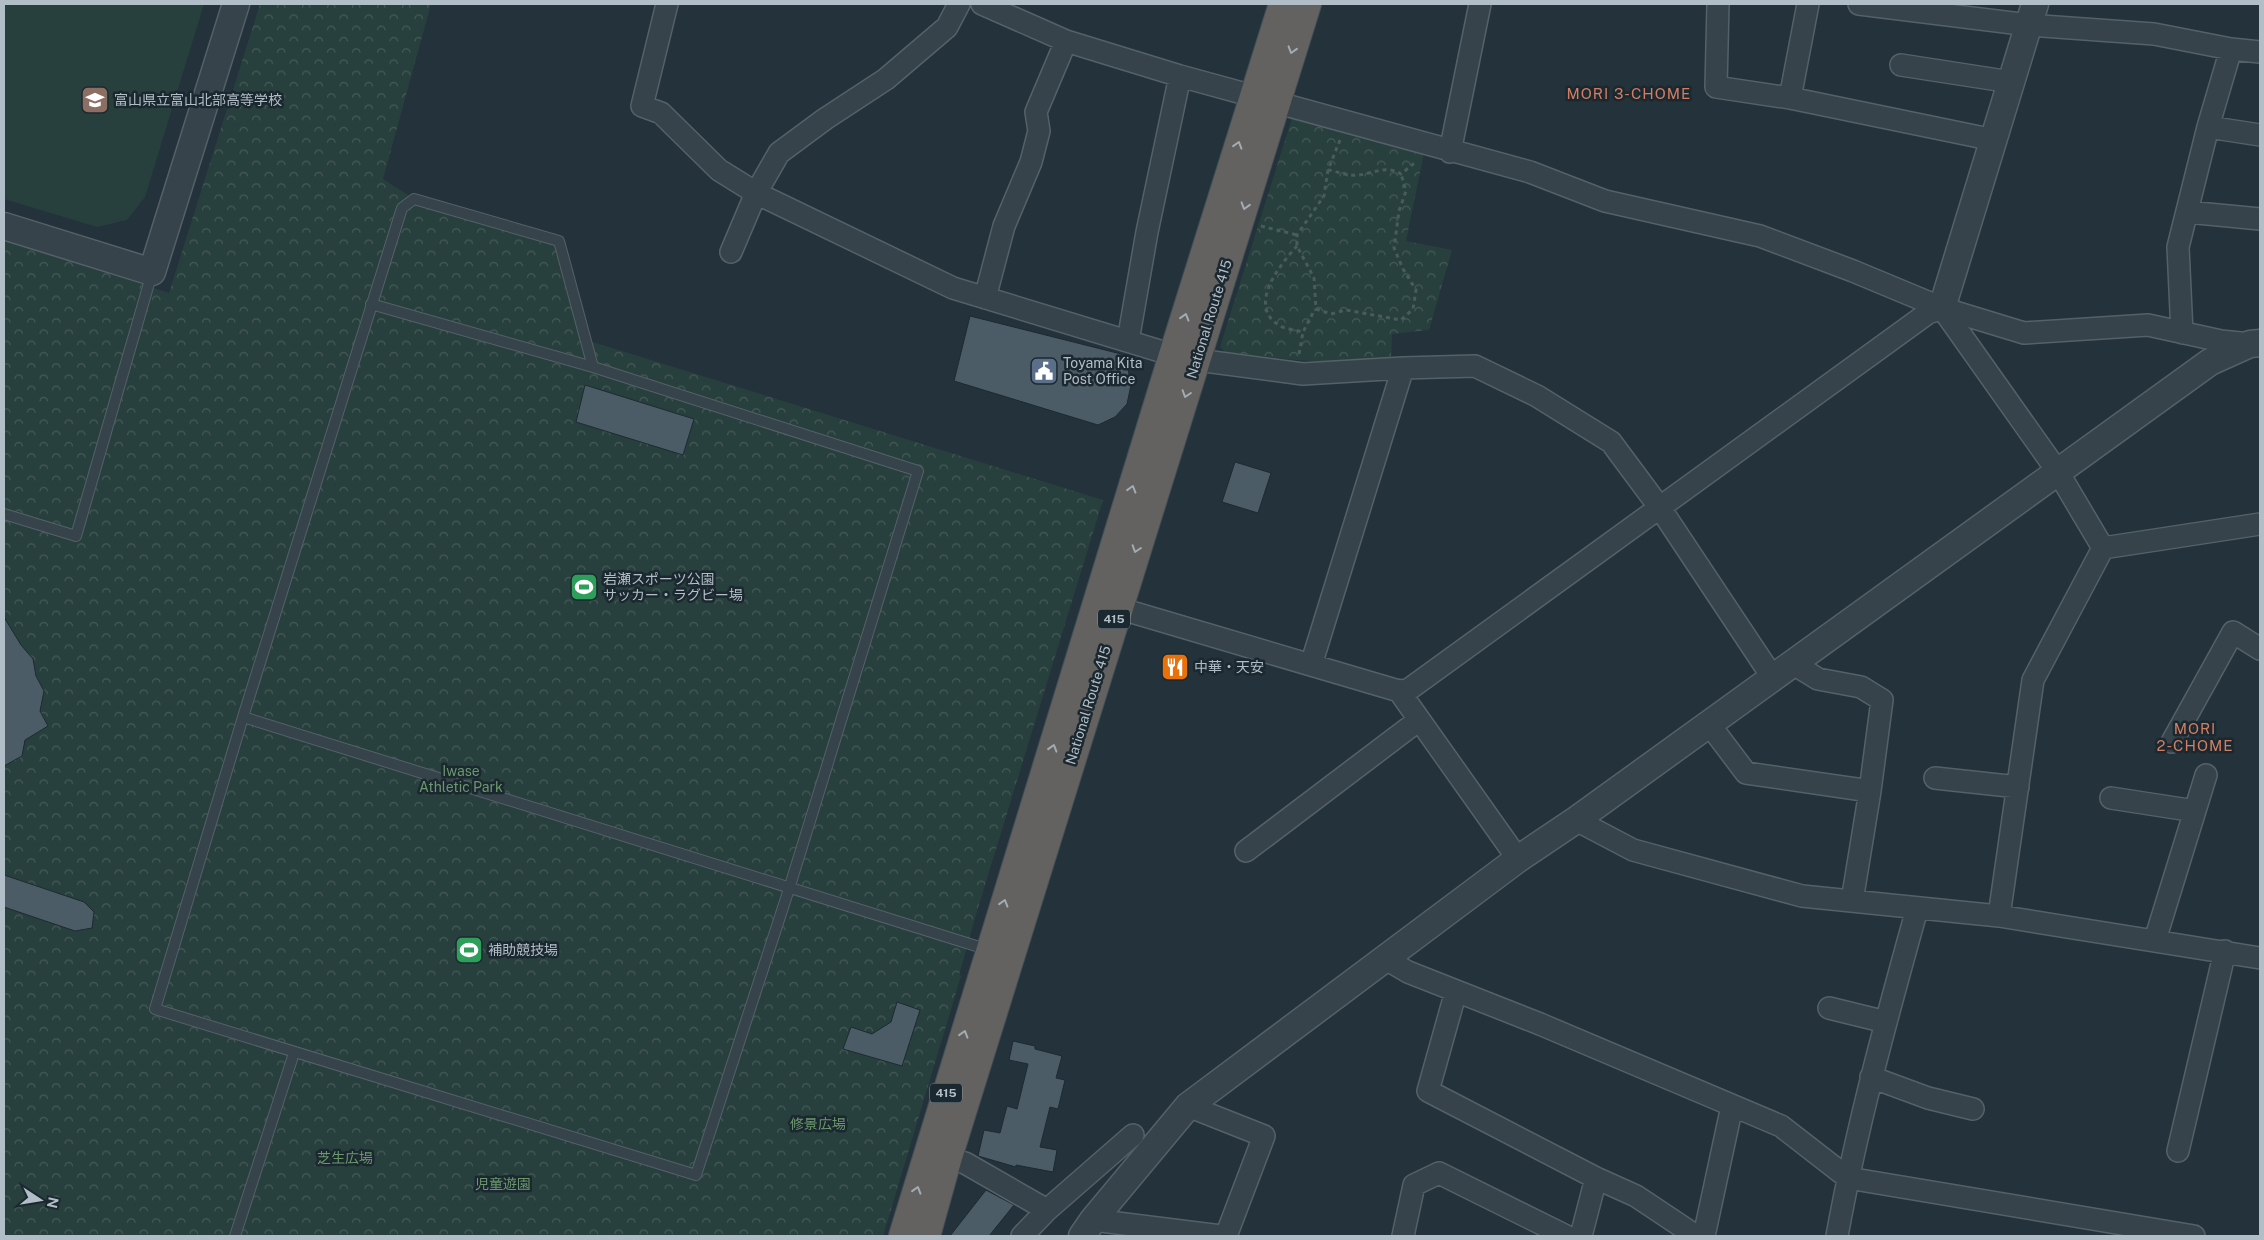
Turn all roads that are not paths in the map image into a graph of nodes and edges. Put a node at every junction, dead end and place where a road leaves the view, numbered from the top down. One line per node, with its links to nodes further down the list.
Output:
1 (236, 4): 29 (street)
2 (667, 4): 24 (street)
3 (959, 4): 24 (street)
4 (982, 4): 12 (street)
5 (1283, 4): 19 (highway, National Route 415 / 415)
6 (1307, 4): 19 (highway, National Route 415 / 415, one-way to 19)
7 (1480, 4): 23 (street)
8 (1718, 4): 18 (street)
9 (1808, 4): 18 (street)
10 (1859, 4): 11 (street)
11 (2032, 14): 13 (street); 17 (street)
12 (1066, 41): 16 (street); 30 (street)
13 (2231, 48): 14 (street); 20 (street)
14 (2260, 52)
15 (1901, 65): 17 (street)
16 (1180, 76): 19 (street); 34 (street)
17 (2012, 82): 22 (street)
18 (1790, 98): 22 (street)
19 (1265, 100): 23 (street); 36 (highway, National Route 415 / 415)
20 (2208, 127): 21 (street); 25 (street)
21 (2260, 135)
22 (1994, 140): 32 (street)
23 (1450, 152): 32 (street)
24 (756, 194): 28 (street); 30 (street)
25 (2187, 212): 26 (street); 33 (street)
26 (2260, 219)
27 (4, 226): 29 (street)
28 (731, 252)
29 (152, 272): 41 (lane)
30 (985, 298): 34 (street)
31 (371, 304): 37 (lane); 37 (lane); 49 (lane)
32 (1942, 308): 33 (street); 39 (street); 40 (street)
33 (2182, 333): 35 (street)
34 (1128, 341): 36 (street)
35 (2255, 343): 39 (street)
36 (1185, 357): 38 (street); 44 (highway, National Route 415 / 415, one-way to 44); 67 (highway, National Route 415 / 415, one-way to 36)
37 (593, 368): 62 (lane)
38 (1402, 368): 40 (street); 46 (street)
39 (2058, 472): 43 (street); 47 (street)
40 (1660, 508): 47 (street); 48 (street)
41 (4, 514)
42 (2260, 524): 43 (street)
43 (2103, 548): 55 (street)
44 (1118, 608): 46 (street); 81 (highway, National Route 415 / 415)
45 (2260, 649): 52 (street)
46 (1311, 665): 48 (street)
47 (1783, 670): 51 (street); 56 (street)
48 (1399, 691): 50 (street)
49 (243, 717): 62 (lane); 74 (lane)
50 (1419, 720): 60 (street); 61 (street)
51 (1709, 724): 56 (street); 59 (street)
52 (2172, 742)
53 (2206, 775): 58 (street)
54 (1934, 778): 55 (street)
55 (2018, 787): 65 (street)
56 (1870, 791): 63 (street)
57 (2111, 798): 58 (street)
58 (2195, 812): 66 (street)
59 (1576, 820): 61 (street); 63 (street)
60 (1246, 851)
61 (1518, 859): 69 (street)
62 (789, 889): 67 (lane); 74 (lane)
63 (1852, 901): 64 (street)
64 (1916, 909): 65 (street); 73 (street)
65 (1999, 916): 66 (street)
66 (2155, 940): 68 (street)
67 (989, 950): 81 (highway, National Route 415 / 415, one-way to 67)
68 (2225, 951): 70 (street); 80 (street)
69 (1384, 958): 71 (street); 76 (street)
70 (2260, 958)
71 (1456, 991): 77 (street); 82 (street)
72 (1829, 1008): 73 (street)
73 (1886, 1022): 75 (street)
74 (294, 1053): 86 (lane)
75 (1871, 1077): 78 (street); 83 (street)
76 (1188, 1106): 85 (street); 91 (street)
77 (1732, 1106): 83 (street); 96 (street)
78 (1973, 1109)
79 (1133, 1135): 84 (street)
80 (2178, 1151)
81 (938, 1155): 84 (street); 87 (highway, National Route 415 / 415, one-way to 81); 88 (highway, National Route 415 / 415)
82 (1596, 1178): 94 (street); 95 (street)
83 (1848, 1178): 97 (street); 98 (street)
84 (1047, 1210): 89 (street)
85 (1088, 1228): 90 (street)
86 (234, 1236)
87 (903, 1236)
88 (926, 1236)
89 (1022, 1236)
90 (1221, 1236)
91 (1226, 1236)
92 (1404, 1236): 93 (street)
93 (1566, 1236)
94 (1581, 1236)
95 (1696, 1236)
96 (1704, 1236)
97 (1837, 1236)
98 (2194, 1236)

